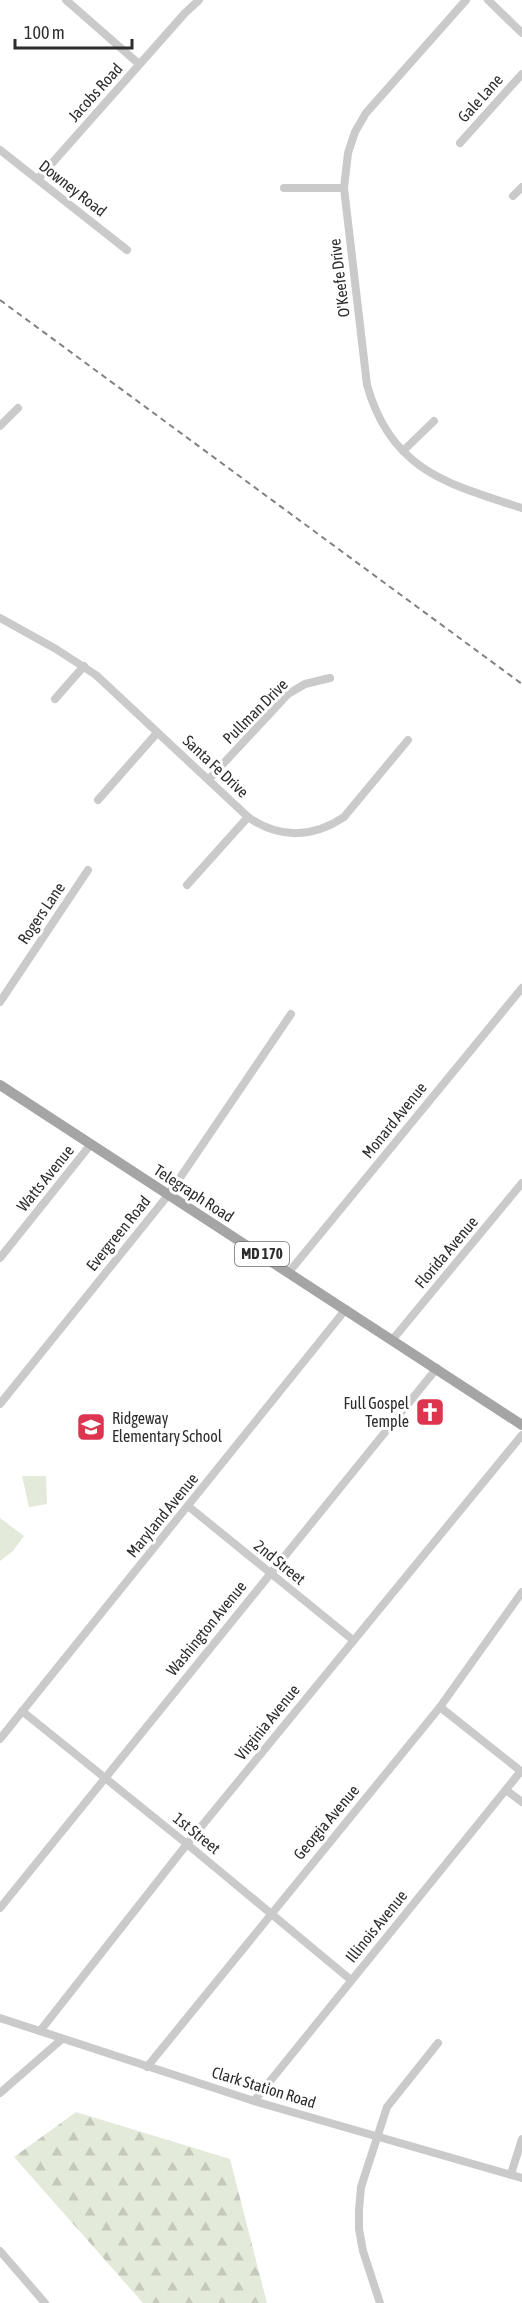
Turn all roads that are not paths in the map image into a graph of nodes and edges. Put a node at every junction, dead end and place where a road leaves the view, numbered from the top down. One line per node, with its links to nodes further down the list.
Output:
1 (66, 0): 6 (street)
2 (200, 0): 6 (street, Jacobs Road)
3 (465, 0): 13 (street, O'Keefe Drive)
4 (488, 0): 5 (street)
5 (522, 33)
6 (140, 64): 10 (street, Jacobs Road)
7 (522, 74): 8 (street, Gale Lane)
8 (460, 143)
9 (0, 150): 10 (street, Downey Road)
10 (38, 179): 15 (street, Downey Road)
11 (522, 187): 14 (street)
12 (284, 188): 13 (street)
13 (344, 188): 19 (street, O'Keefe Drive)
14 (513, 196)
15 (128, 250)
16 (18, 408): 18 (street)
17 (434, 422): 19 (street)
18 (0, 426)
19 (403, 451): 20 (street, O'Keefe Drive)
20 (522, 508)
21 (0, 618): 22 (street, Santa Fe Drive)
22 (84, 666): 24 (street); 25 (street, Santa Fe Drive)
23 (330, 678): 27 (street, Pullman Drive)
24 (55, 699)
25 (158, 733): 27 (street, Santa Fe Drive); 28 (street)
26 (408, 740): 29 (street, Santa Fe Drive)
27 (209, 779): 29 (street, Santa Fe Drive)
28 (98, 800)
29 (248, 817): 31 (street)
30 (88, 870): 33 (street, Rogers Lane)
31 (187, 885)
32 (522, 988): 40 (street, Monard Avenue)
33 (0, 1002)
34 (291, 1014): 38 (street, Evergreen Road)
35 (0, 1085): 36 (main road, Telegraph Road / MD 170)
36 (91, 1144): 38 (main road, Telegraph Road / MD 170); 39 (street, Watts Avenue)
37 (522, 1183): 42 (street, Florida Avenue)
38 (169, 1194): 40 (main road, Telegraph Road / MD 170); 44 (street, Evergreen Road)
39 (0, 1258)
40 (289, 1272): 41 (main road, Telegraph Road / MD 170)
41 (346, 1309): 42 (main road, Telegraph Road / MD 170); 47 (street, Maryland Avenue)
42 (393, 1339): 43 (main road, Telegraph Road / MD 170)
43 (437, 1368): 45 (main road, Telegraph Road / MD 170); 48 (street, Washington Avenue)
44 (0, 1404)
45 (522, 1425)
46 (522, 1435): 50 (street, Virginia Avenue)
47 (188, 1506): 48 (street, 2nd Street); 52 (street, Maryland Avenue)
48 (270, 1574): 50 (street, 2nd Street); 55 (street, Washington Avenue)
49 (522, 1592): 51 (street, Georgia Avenue)
50 (353, 1640): 58 (street, Virginia Avenue)
51 (440, 1707): 54 (street); 60 (street, Georgia Avenue)
52 (22, 1712): 53 (street, Maryland Avenue); 55 (street, 1st Street)
53 (0, 1738)
54 (521, 1771): 56 (street, Illinois Avenue)
55 (105, 1777): 58 (street, 1st Street); 59 (street, Washington Avenue)
56 (506, 1790): 57 (street); 61 (street, Illinois Avenue)
57 (522, 1802)
58 (187, 1844): 60 (street, 1st Street); 63 (street, Virginia Avenue)
59 (0, 1908)
60 (271, 1913): 61 (street, 1st Street); 66 (street, Georgia Avenue)
61 (351, 1980): 68 (street, Illinois Avenue)
62 (0, 2018): 63 (street, Clark Station Road)
63 (40, 2031): 64 (street, Clark Station Road)
64 (62, 2039): 66 (street, Clark Station Road); 67 (street)
65 (438, 2043): 69 (street)
66 (147, 2067): 68 (street, Clark Station Road)
67 (0, 2093)
68 (254, 2101): 69 (street, Clark Station Road)
69 (376, 2136): 71 (street, Clark Station Road); 75 (street)
70 (522, 2139): 71 (street)
71 (511, 2174): 72 (street, Clark Station Road)
72 (522, 2178)
73 (0, 2251): 74 (street)
74 (45, 2303)
75 (380, 2303)

